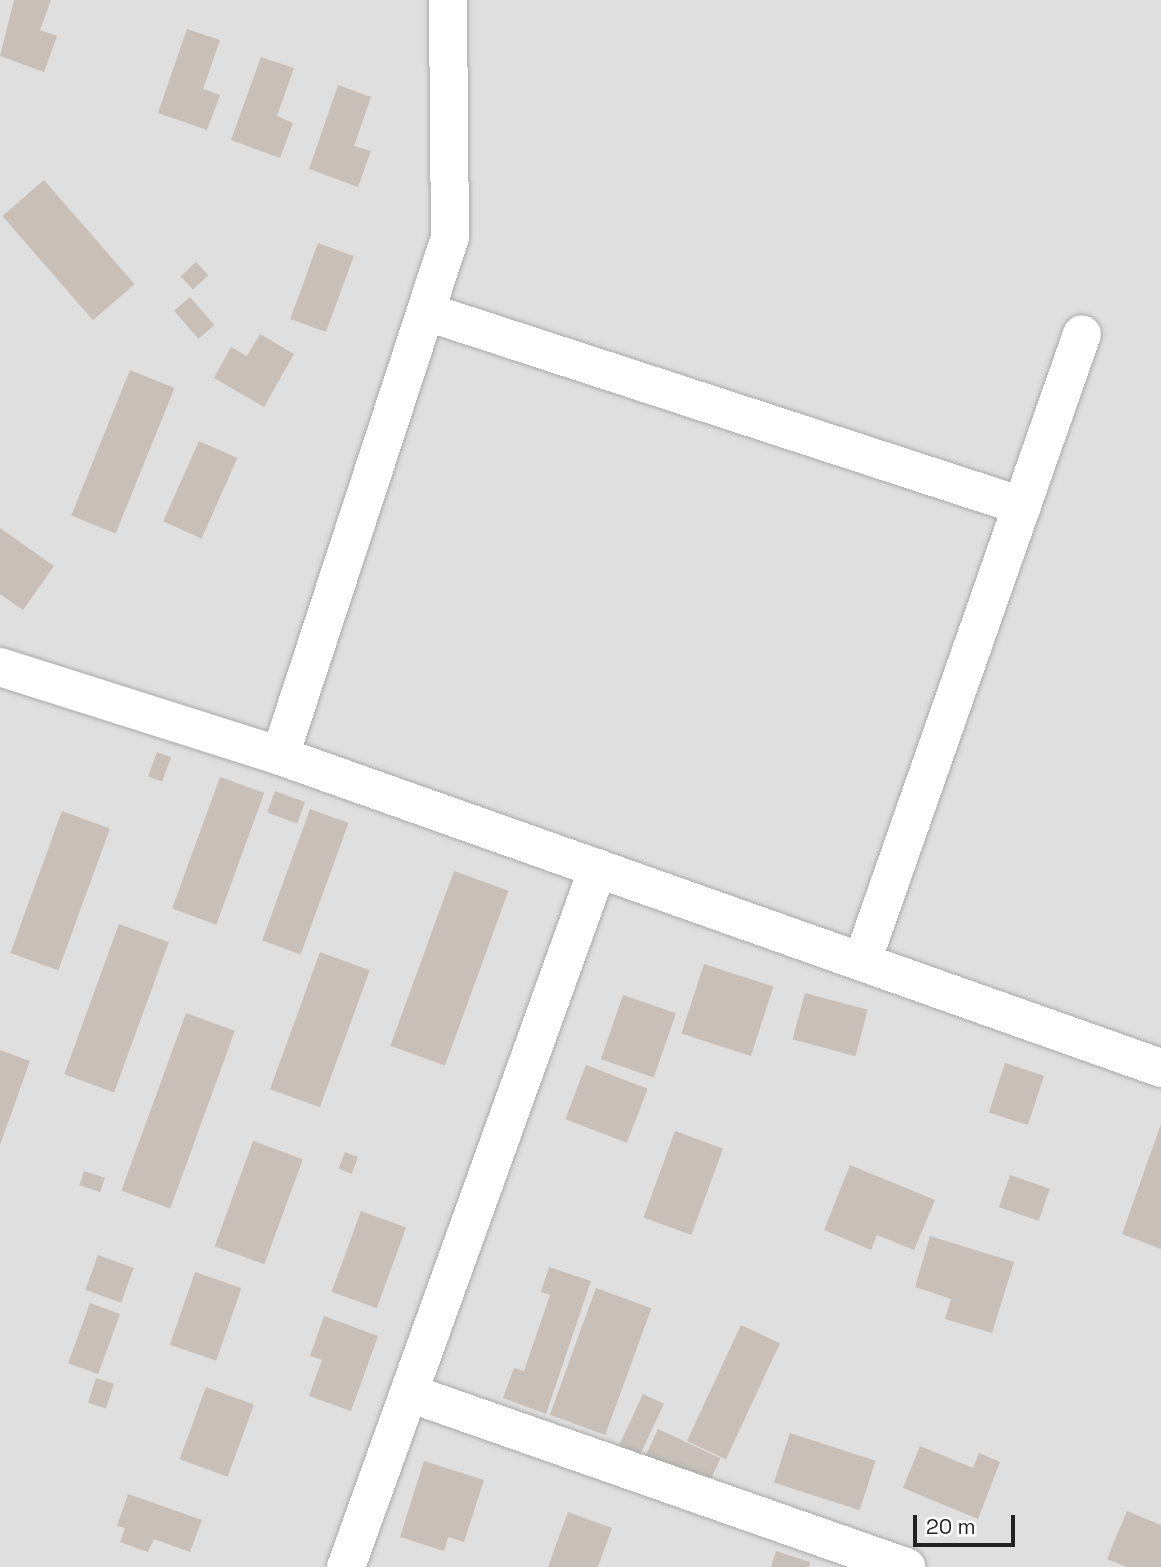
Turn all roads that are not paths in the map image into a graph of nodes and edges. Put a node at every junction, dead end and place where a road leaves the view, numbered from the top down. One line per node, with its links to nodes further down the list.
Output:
1 (449, 0): 2 (street)
2 (427, 312): 4 (street); 6 (street)
3 (1082, 334): 4 (street)
4 (1022, 506): 8 (street)
5 (0, 667): 6 (street)
6 (280, 756): 7 (street)
7 (598, 868): 8 (street); 10 (street)
8 (862, 962): 9 (street)
9 (1161, 1068)
10 (409, 1393): 11 (street); 12 (street)
11 (346, 1567)
12 (906, 1567)

